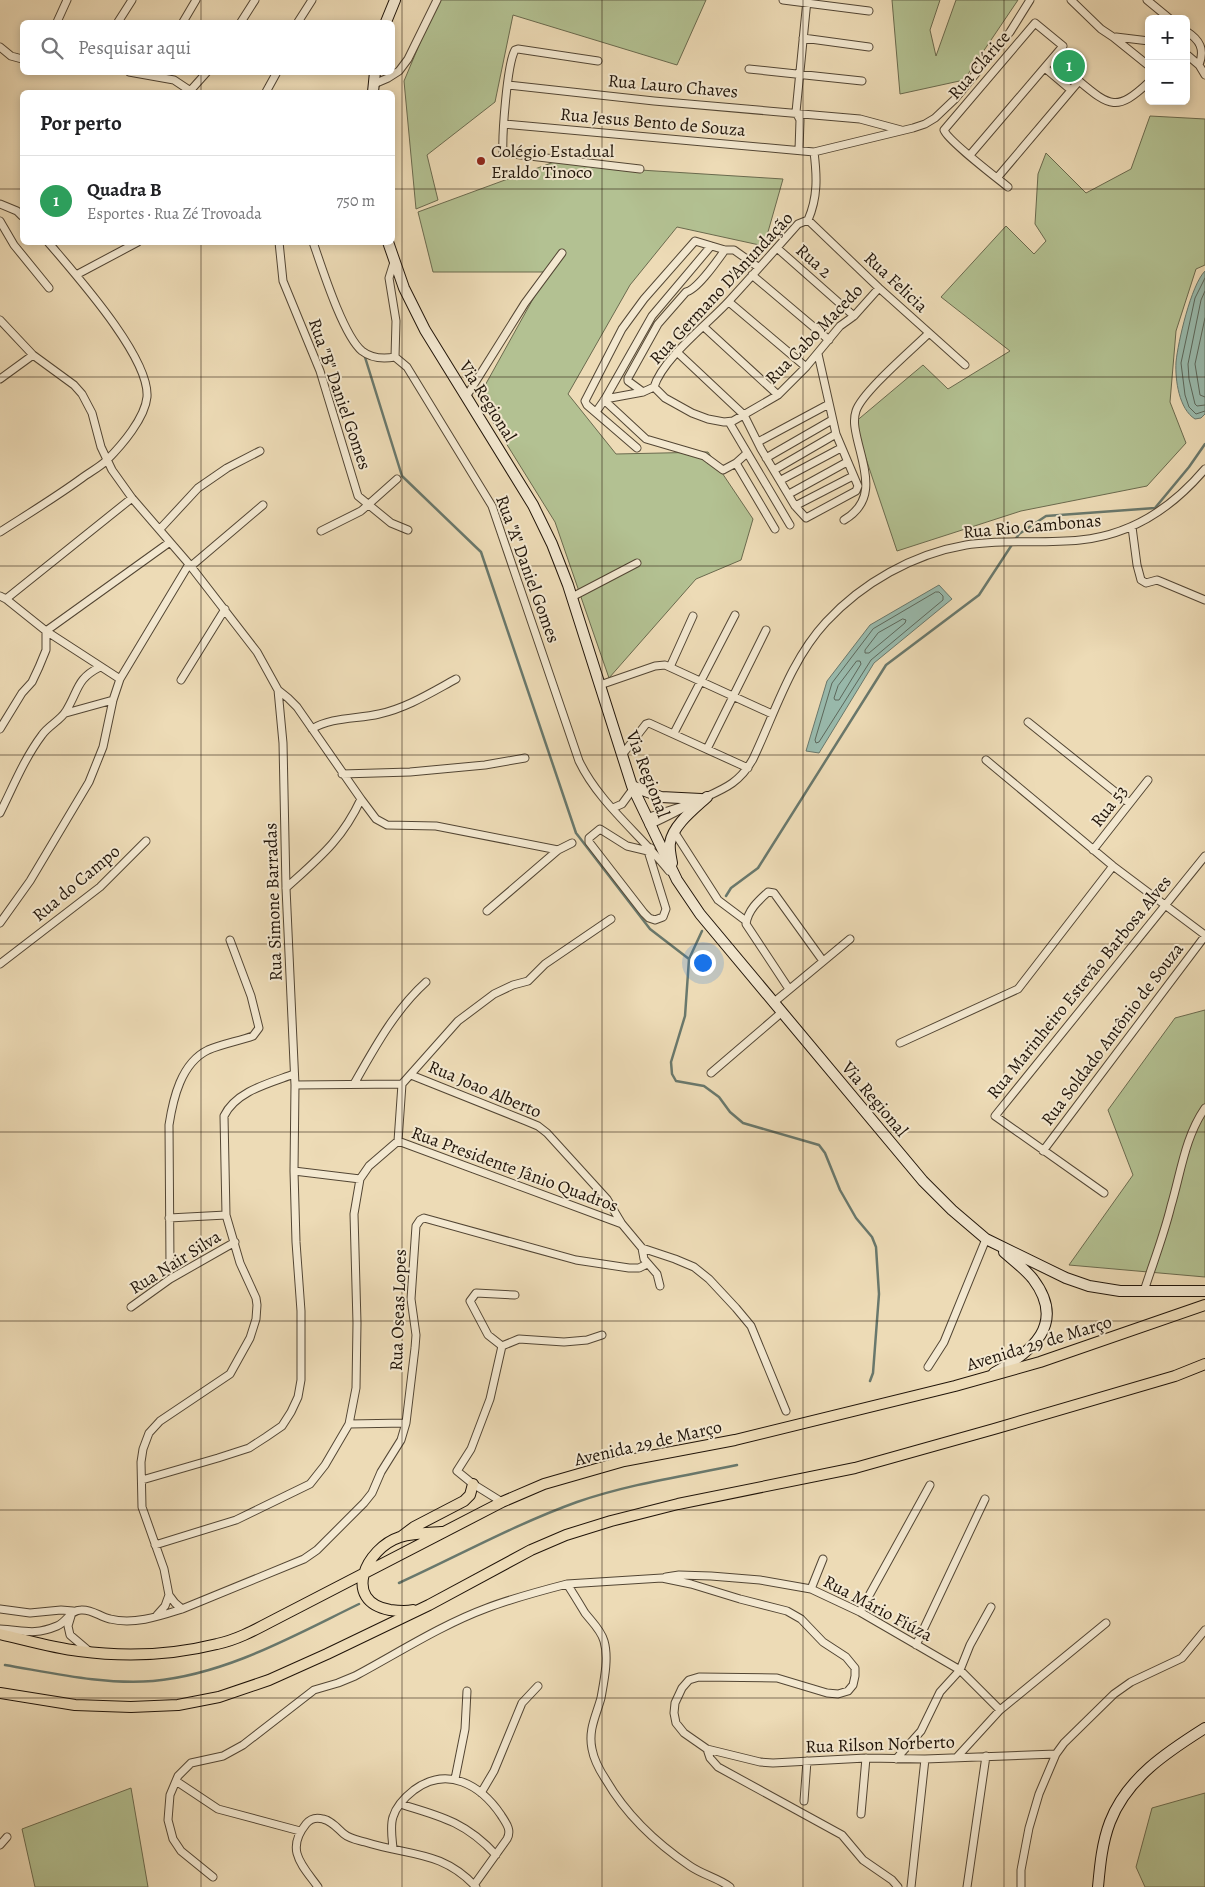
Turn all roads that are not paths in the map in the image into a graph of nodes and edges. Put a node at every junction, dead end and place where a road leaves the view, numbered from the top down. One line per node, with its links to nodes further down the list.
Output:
1 (67, 0): 15 (street)
2 (132, 0): 16 (street)
3 (196, 0): 17 (street)
4 (255, 0): 18 (street)
5 (312, 0): 19 (street)
6 (395, 0): 20 (main road)
7 (437, 0): 35 (street)
8 (783, 0): 12 (street)
9 (1030, 0): 52 (street)
10 (1071, 0): 22 (street)
11 (1147, 0): 14 (street)
12 (807, 2): 13 (street); 23 (street)
13 (869, 10)
14 (1165, 15)
15 (58, 20)
16 (119, 20)
17 (184, 20)
18 (242, 20)
19 (299, 20)
20 (387, 20)
21 (1190, 33): 31 (street)
22 (1113, 37): 24 (street); 30 (street)
23 (803, 38): 26 (street); 34 (street)
24 (1145, 41)
25 (0, 47): 28 (street)
26 (869, 47)
27 (1190, 57): 31 (street)
28 (20, 58)
29 (598, 61): 43 (street)
30 (1145, 63)
31 (1199, 65): 41 (street)
32 (1045, 68): 49 (street); 55 (street); 55 (street, Rua Clárice)
33 (749, 69): 34 (street)
34 (799, 73): 42 (street); 50 (street)
35 (395, 74)
36 (164, 75): 46 (street)
37 (205, 75): 47 (street)
38 (274, 75): 48 (street)
39 (375, 75): 45 (main road)
40 (393, 75): 45 (street)
41 (1205, 75)
42 (862, 81)
43 (508, 85): 50 (street, Rua Lauro Chaves); 51 (street)
44 (1145, 86): 49 (street)
45 (373, 88)
46 (188, 90)
47 (193, 90)
48 (267, 90)
49 (1071, 90): 57 (street)
50 (796, 112): 52 (street, Rua Lauro Chaves); 53 (street)
51 (504, 124): 53 (street, Rua Jesus Bento de Souza); 56 (street)
52 (901, 130): 54 (street)
53 (799, 150): 54 (street, Rua Jesus Bento de Souza)
54 (814, 152): 61 (street, Rua Germano D'Anundação)
55 (970, 155): 57 (street)
56 (640, 169)
57 (997, 178): 58 (street)
58 (1008, 186)
59 (0, 204): 60 (street)
60 (20, 214)
61 (808, 220): 69 (street, Rua Germano D'Anundação); 77 (street, Rua Felicia)
62 (0, 221): 76 (street)
63 (52, 245): 74 (street)
64 (132, 245): 74 (street)
65 (279, 245): 119 (street, Rua "B" Daniel Gomes)
66 (314, 245): 87 (street)
67 (389, 245): 72 (main road, Via Regional)
68 (711, 246): 70 (street); 95 (street); 97 (street)
69 (777, 248): 73 (street, Rua Germano D'Anundação); 79 (street, Rua 2)
70 (726, 250): 73 (street); 92 (street)
71 (562, 253): 94 (street)
72 (394, 262): 87 (street); 94 (main road, Via Regional)
73 (758, 267): 75 (street, Rua Germano D'Anundação)
74 (76, 275): 108 (street)
75 (752, 275): 78 (street, Rua Germano D'Anundação); 83 (street)
76 (49, 288)
77 (879, 288): 79 (street, Rua Cabo Macedo); 82 (street, Rua Felicia)
78 (729, 302): 81 (street, Rua Germano D'Anundação); 89 (street)
79 (854, 316): 83 (street, Rua Cabo Macedo)
80 (0, 320): 86 (street, Rua Simone Barradas)
81 (704, 327): 84 (street, Rua Germano D'Anundação); 93 (street)
82 (929, 332): 88 (street, Rua Felicia); 121 (street)
83 (828, 340): 85 (street, Rua Cabo Macedo)
84 (678, 353): 91 (street, Rua Germano D'Anundação); 98 (street)
85 (818, 354): 89 (street, Rua Cabo Macedo); 96 (street)
86 (33, 355): 90 (street); 108 (street, Rua Simone Barradas)
87 (395, 357): 167 (street, Rua "A" Daniel Gomes)
88 (965, 365)
89 (806, 367): 93 (street, Rua Cabo Macedo)
90 (0, 379)
91 (654, 387): 92 (street); 100 (street)
92 (644, 392): 95 (street)
93 (778, 395): 98 (street, Rua Cabo Macedo)
94 (466, 397): 132 (main road, Via Regional)
95 (604, 399): 97 (street); 110 (street)
96 (829, 404): 99 (street); 102 (street)
97 (596, 412): 103 (street)
98 (744, 415): 100 (street, Rua Cabo Macedo); 102 (street)
99 (832, 420): 101 (street); 107 (street)
100 (729, 422): 106 (street)
101 (836, 434): 104 (street); 112 (street)
102 (758, 442): 107 (street)
103 (637, 448)
104 (841, 448): 109 (street); 115 (street)
105 (260, 451): 124 (street)
106 (746, 454): 110 (street); 122 (street)
107 (766, 458): 112 (street)
108 (106, 460): 117 (street, Rua Simone Barradas); 128 (street)
109 (847, 462): 113 (street); 116 (street)
110 (736, 463): 125 (street)
111 (1205, 469): 123 (street, Rua Rio Cambonas)
112 (774, 470): 115 (street)
113 (852, 476): 120 (street); 120 (street)
114 (397, 478): 119 (street)
115 (781, 480): 116 (street)
116 (789, 494): 120 (street)
117 (132, 498): 124 (street, Rua Simone Barradas); 133 (street)
118 (262, 505): 131 (street)
119 (368, 505): 126 (street, Rua "B" Daniel Gomes); 127 (street)
120 (795, 506)
121 (844, 520)
122 (790, 525)
123 (1132, 527): 134 (street); 151 (street, Rua Rio Cambonas)
124 (160, 529): 129 (street, Rua Simone Barradas)
125 (775, 529)
126 (408, 530)
127 (321, 531)
128 (0, 532)
129 (170, 542): 131 (street, Rua Simone Barradas); 139 (street)
130 (637, 563): 132 (street)
131 (190, 565): 135 (street, Rua Simone Barradas); 142 (street)
132 (572, 597): 146 (main road, Via Regional)
133 (3, 598): 139 (street)
134 (1205, 600)
135 (225, 610): 143 (street); 147 (street, Rua Simone Barradas)
136 (735, 614): 145 (street)
137 (693, 616): 140 (street)
138 (766, 630): 148 (street)
139 (46, 631): 141 (street); 154 (street)
140 (667, 666): 145 (street); 146 (street)
141 (100, 667): 142 (street); 150 (street)
142 (120, 679): 149 (street)
143 (181, 680)
144 (456, 680): 153 (street)
145 (701, 681): 148 (street); 155 (street)
146 (600, 685): 157 (main road, Via Regional)
147 (278, 690): 153 (street); 179 (street, Rua Simone Barradas)
148 (732, 696): 151 (street); 156 (street)
149 (113, 700): 150 (street); 184 (street)
150 (66, 713): 168 (street)
151 (772, 714): 160 (street, Rua Rio Cambonas)
152 (1028, 722): 166 (street)
153 (312, 729): 161 (street)
154 (0, 730)
155 (674, 733): 156 (street); 157 (street)
156 (707, 749): 160 (street)
157 (622, 755): 163 (main road, Via Regional)
158 (525, 758): 161 (street)
159 (986, 760): 175 (street)
160 (748, 768): 164 (street, Rua Rio Cambonas)
161 (342, 774): 165 (street)
162 (1148, 780): 166 (street, Rua 53)
163 (632, 788): 164 (main road); 167 (street); 169 (main road, Via Regional)
164 (704, 798): 169 (street, Rua Rio Cambonas); 170 (main road)
165 (361, 799): 174 (street); 179 (street)
166 (1129, 803): 175 (street, Rua 53)
167 (613, 808): 173 (street, Rua "A" Daniel Gomes)
168 (0, 813)
169 (648, 821): 178 (main road, Via Regional)
170 (675, 833): 178 (main road); 183 (street)
171 (146, 841): 189 (street, Rua do Campo)
172 (572, 843): 174 (street)
173 (649, 849): 173 (street); 178 (street, Rua "A" Daniel Gomes)
174 (558, 850): 181 (street)
175 (1093, 850): 177 (street)
176 (1205, 856): 180 (street, Rua Marinheiro Estevão Barbosa Alves)
177 (1112, 866): 180 (street); 194 (street)
178 (676, 877): 192 (main road, Via Regional)
179 (286, 888): 196 (street, Rua Simone Barradas)
180 (1165, 904): 185 (street); 203 (street, Rua Marinheiro Estevão Barbosa Alves)
181 (487, 911)
182 (611, 918): 197 (street)
183 (746, 920): 188 (street); 191 (street)
184 (0, 923)
185 (1205, 935): 203 (street, Rua Soldado Antônio de Souza)
186 (850, 939): 188 (street)
187 (230, 940): 208 (street, Rua Nair Silva)
188 (823, 961): 191 (street)
189 (0, 964)
190 (426, 982): 198 (street)
191 (789, 989): 192 (street)
192 (773, 1003): 193 (main road, Via Regional)
193 (781, 1013): 195 (street); 210 (main road, Via Regional)
194 (900, 1043)
195 (712, 1073)
196 (294, 1074): 200 (street, Rua Simone Barradas); 207 (street)
197 (411, 1075): 199 (street); 209 (street, Rua Joao Alberto)
198 (354, 1084): 199 (street); 200 (street)
199 (402, 1084): 202 (street)
200 (295, 1085): 204 (street, Rua Simone Barradas)
201 (1205, 1108): 216 (street)
202 (398, 1141): 205 (street, Rua Presidente Jânio Quadros); 209 (street, Rua Presidente Jânio Quadros)
203 (1043, 1151): 206 (street)
204 (294, 1171): 205 (street); 229 (street, Rua Simone Barradas)
205 (360, 1179): 228 (street)
206 (1104, 1193)
207 (226, 1215): 208 (street, Rua Nair Silva); 211 (street)
208 (169, 1218): 214 (street, Rua Nair Silva)
209 (622, 1224): 212 (street, Rua Joao Alberto)
210 (990, 1241): 216 (main road, Via Regional); 224 (street); 225 (main road, Via Regional)
211 (235, 1242): 220 (street, Rua Nair Silva); 229 (street)
212 (642, 1248): 213 (street); 226 (street)
213 (647, 1264): 215 (street); 227 (street, Rua Oseas Lopes)
214 (170, 1265)
215 (660, 1286)
216 (1144, 1291): 217 (main road, Via Regional)
217 (1205, 1291)
218 (514, 1295): 222 (street)
219 (1205, 1305): 225 (main road, Avenida 29 de Março)
220 (131, 1307)
221 (602, 1335): 222 (street)
222 (502, 1346): 230 (street)
223 (1205, 1364): 243 (main road)
224 (928, 1367)
225 (988, 1376): 233 (main road, Avenida 29 de Março)
226 (786, 1411)
227 (406, 1423): 228 (street); 246 (street, Rua Oseas Lopes)
228 (349, 1424): 236 (street)
229 (142, 1480): 236 (street)
230 (473, 1484): 233 (street); 235 (main road)
231 (930, 1485): 247 (street)
232 (985, 1499): 254 (street)
233 (502, 1502): 234 (main road, Avenida 29 de Março)
234 (445, 1532): 235 (main road); 238 (main road, Avenida 29 de Março)
235 (399, 1537): 238 (main road)
236 (155, 1545): 242 (street)
237 (823, 1559): 241 (street)
238 (363, 1575): 243 (main road); 255 (main road, Avenida 29 de Março)
239 (662, 1578): 240 (street); 241 (street, Rua Mário Fiúza); 262 (street)
240 (567, 1584): 271 (street); 284 (street)
241 (811, 1589): 247 (street, Rua Mário Fiúza)
242 (169, 1595): 246 (street); 249 (street)
243 (429, 1605): 259 (main road)
244 (991, 1607): 256 (street)
245 (0, 1609): 248 (street, Rua Oseas Lopes)
246 (182, 1609): 249 (street, Rua Oseas Lopes)
247 (860, 1612): 254 (street, Rua Mário Fiúza)
248 (72, 1613): 249 (street, Rua Oseas Lopes); 251 (street); 255 (street)
249 (157, 1615)
250 (1106, 1623): 260 (street)
251 (0, 1630)
252 (1205, 1630): 263 (street)
253 (0, 1634): 255 (main road, Avenida 29 de Março)
254 (916, 1645): 256 (street, Rua Mário Fiúza)
255 (91, 1652)
256 (960, 1670): 260 (street, Rua Mário Fiúza); 267 (street)
257 (538, 1686): 272 (street)
258 (467, 1691): 270 (street)
259 (0, 1693)
260 (1000, 1710): 265 (street)
261 (1205, 1728): 289 (main road)
262 (707, 1749): 269 (street, Rua Rilson Norberto); 285 (street)
263 (1056, 1754): 264 (street, Rua Rilson Norberto); 288 (street)
264 (986, 1756): 265 (street, Rua Rilson Norberto); 287 (street)
265 (957, 1757): 268 (street, Rua Rilson Norberto)
266 (866, 1758): 267 (street, Rua Rilson Norberto); 269 (street, Rua Rilson Norberto); 275 (street)
267 (896, 1759): 268 (street, Rua Rilson Norberto)
268 (925, 1759): 286 (street)
269 (808, 1761): 273 (street)
270 (455, 1779): 272 (street); 274 (street)
271 (176, 1782): 276 (street); 281 (street)
272 (481, 1792): 280 (street)
273 (804, 1801)
274 (400, 1804): 279 (street); 280 (street)
275 (861, 1814)
276 (300, 1831): 279 (street); 283 (street)
277 (7, 1837): 278 (street)
278 (0, 1845)
279 (393, 1848): 282 (street)
280 (496, 1855): 282 (street)
281 (213, 1876)
282 (475, 1886)
283 (318, 1887)
284 (730, 1887)
285 (898, 1887)
286 (911, 1887)
287 (967, 1887)
288 (1021, 1887)
289 (1098, 1887)

